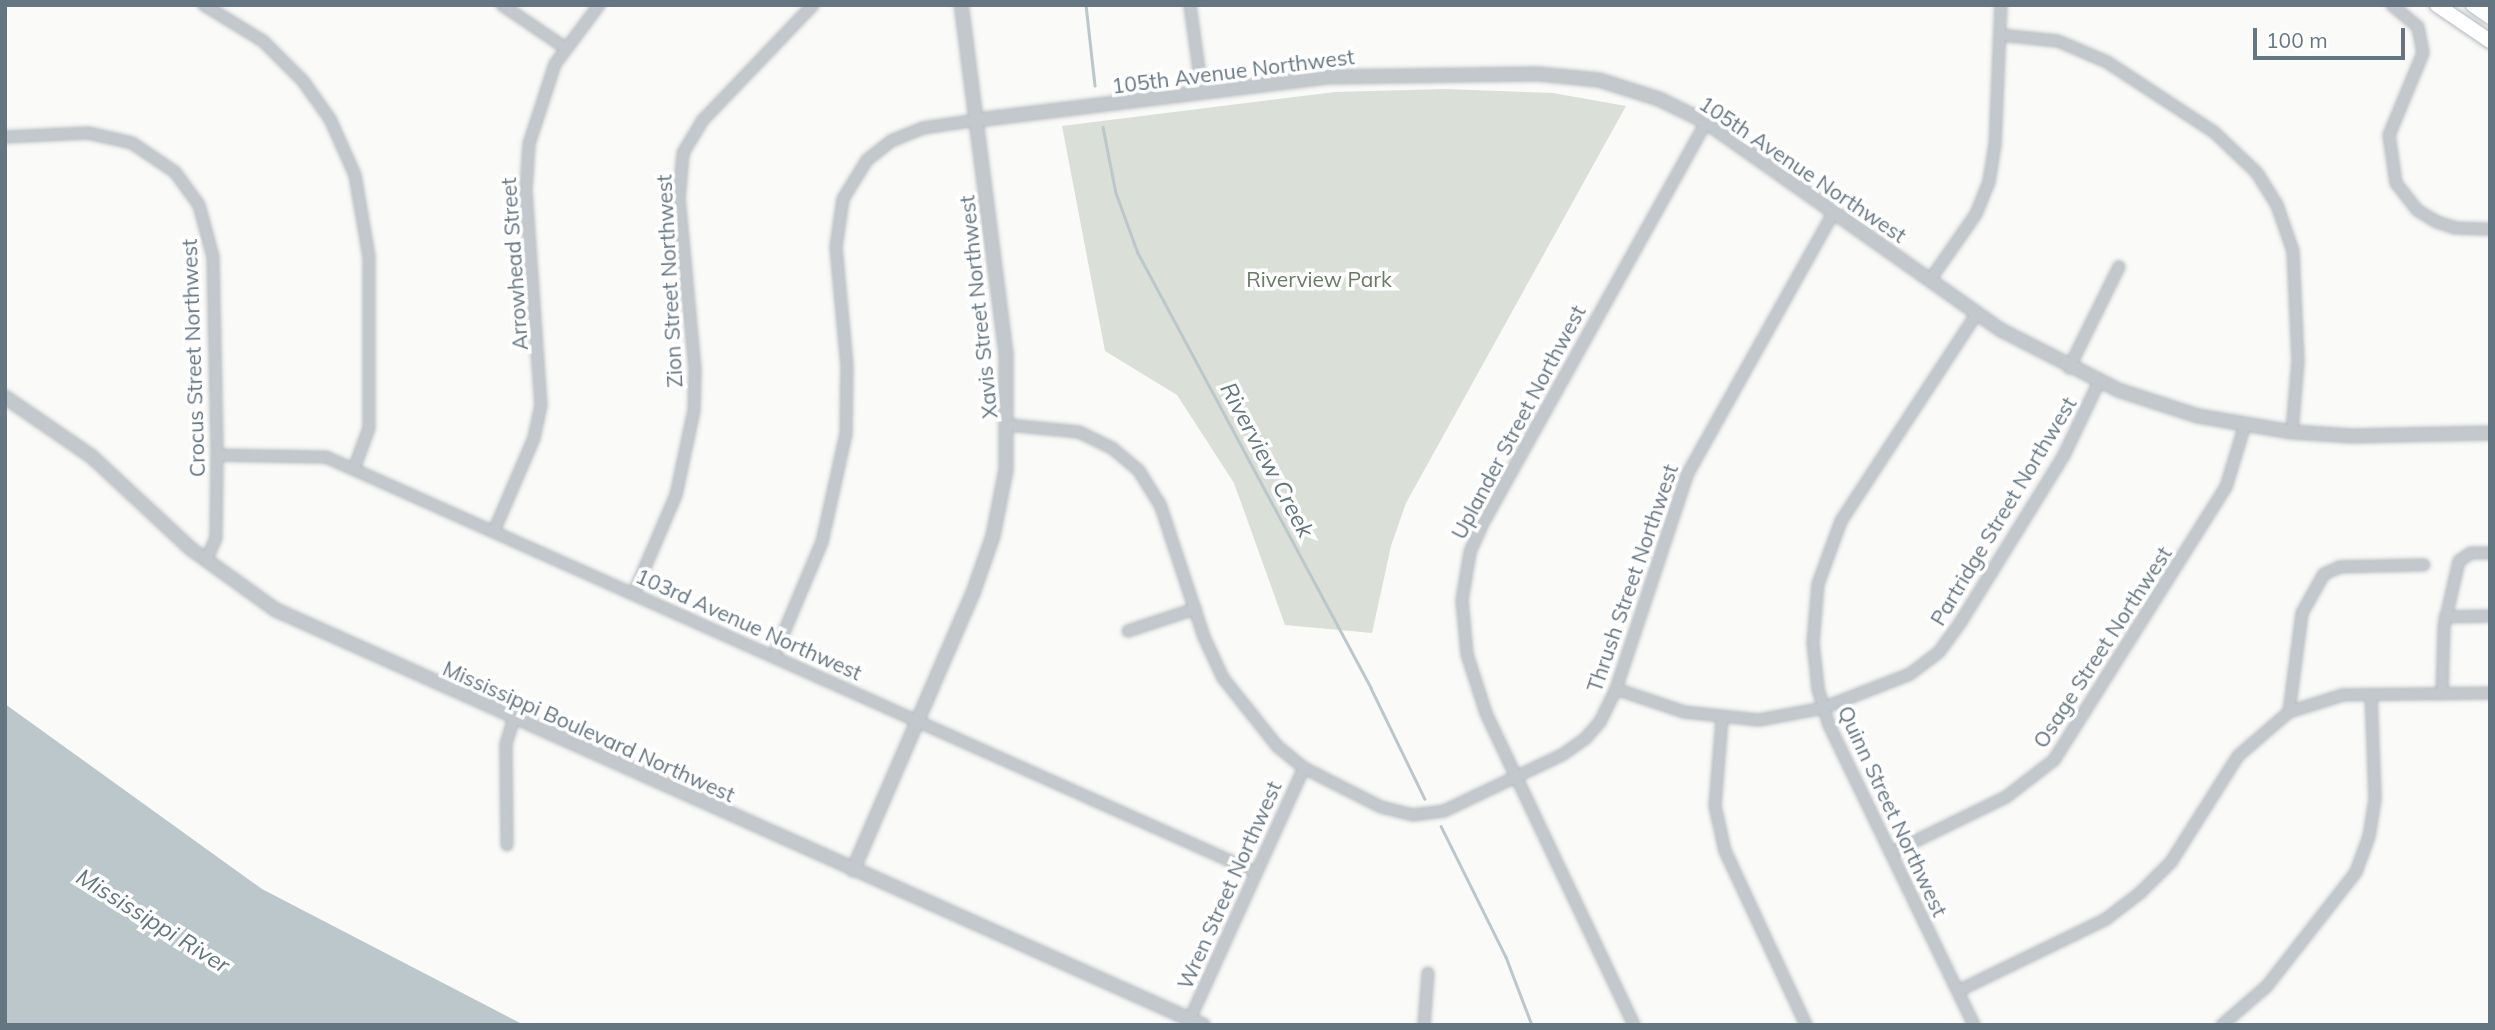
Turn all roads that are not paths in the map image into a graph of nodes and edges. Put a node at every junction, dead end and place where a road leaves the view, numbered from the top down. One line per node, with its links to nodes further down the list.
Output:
1 (204, 5): 32 (street)
2 (502, 5): 14 (street)
3 (599, 5): 14 (street, Arrowhead Street)
4 (813, 5): 37 (street, Zion Street Northwest)
5 (961, 5): 16 (street, Xavis Street Northwest)
6 (1190, 5): 15 (street)
7 (2001, 5): 12 (street)
8 (2392, 5): 20 (street)
9 (2437, 5): 13 (main road)
10 (2473, 5): 11 (main road)
11 (2490, 17)
12 (2000, 36): 22 (street); 29 (street)
13 (2490, 41)
14 (564, 47): 33 (street, Arrowhead Street)
15 (1202, 92): 16 (street, 105th Avenue Northwest); 17 (street, 105th Avenue Northwest)
16 (977, 120): 27 (street, Xavis Street Northwest); 42 (street)
17 (1706, 122): 19 (street, 105th Avenue Northwest); 53 (street, Uplander Street Northwest)
18 (5, 137): 31 (street, Crocus Street Northwest)
19 (1834, 212): 22 (street, 105th Avenue Northwest); 43 (street, Thrush Street Northwest)
20 (2490, 229)
21 (2119, 267): 24 (street)
22 (1930, 280): 23 (street, 105th Avenue Northwest)
23 (1977, 313): 24 (street, 105th Avenue Northwest); 47 (street, Quinn Street Northwest)
24 (2069, 368): 25 (street, 105th Avenue Northwest)
25 (2099, 382): 28 (street, 105th Avenue Northwest); 47 (street, Partridge Street Northwest)
26 (5, 397): 35 (street, Mississippi Boulevard Northwest)
27 (1009, 425): 38 (street, Thrush Street Northwest); 51 (street, Xavis Street Northwest)
28 (2245, 425): 29 (street, 105th Avenue Northwest); 55 (street, Osage Street Northwest)
29 (2292, 432): 30 (street, 105th Avenue Northwest)
30 (2490, 433)
31 (217, 455): 32 (street, 103rd Avenue Northwest); 35 (street, Crocus Street Northwest)
32 (354, 469): 33 (street, 103rd Avenue Northwest)
33 (494, 531): 37 (street, 103rd Avenue Northwest)
34 (2490, 553): 40 (street)
35 (206, 561): 49 (street, Mississippi Boulevard Northwest)
36 (2424, 565): 48 (street)
37 (634, 593): 42 (street, 103rd Avenue Northwest)
38 (1195, 609): 41 (street); 52 (street, Thrush Street Northwest)
39 (2490, 616): 40 (street)
40 (2445, 617): 45 (street)
41 (1128, 631)
42 (774, 656): 51 (street, 103rd Avenue Northwest)
43 (1615, 689): 50 (street, Partridge Street Northwest); 53 (street, Thrush Street Northwest)
44 (2490, 693): 45 (street)
45 (2442, 694): 46 (street)
46 (2371, 695): 48 (street); 66 (street)
47 (1823, 708): 50 (street, Partridge Street Northwest); 55 (street, Quinn Street Northwest)
48 (2289, 712): 59 (street)
49 (514, 718): 54 (street); 56 (street, Mississippi Boulevard Northwest)
50 (1722, 719): 64 (street)
51 (917, 720): 56 (street, Xavis Street Northwest); 57 (street, 103rd Avenue Northwest)
52 (1304, 768): 53 (street, Thrush Street Northwest); 57 (street, Wren Street Northwest)
53 (1516, 777): 63 (street, Uplander Street Northwest)
54 (507, 845)
55 (1891, 853): 59 (street, Quinn Street Northwest)
56 (853, 870): 60 (street, Mississippi Boulevard Northwest)
57 (1255, 872): 60 (street, Wren Street Northwest)
58 (1428, 973): 62 (street)
59 (1958, 991): 65 (street, Quinn Street Northwest)
60 (1190, 1019): 61 (street, Mississippi Boulevard Northwest)
61 (1203, 1025)
62 (1424, 1025)
63 (1634, 1025)
64 (1806, 1025)
65 (1974, 1025)
66 (2222, 1025)

